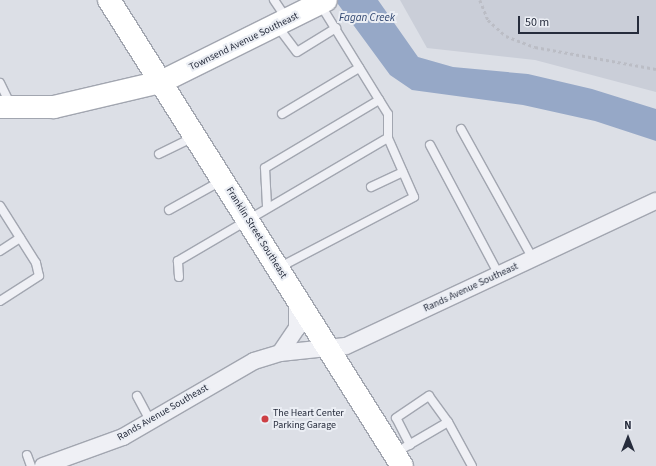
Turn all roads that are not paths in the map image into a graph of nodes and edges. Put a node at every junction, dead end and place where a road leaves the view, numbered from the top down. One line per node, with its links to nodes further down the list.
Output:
1 (109, 0): 7 (street, Franklin Street Southeast)
2 (274, 0): 4 (lane)
3 (322, 1): 4 (street, Townsend Avenue Southeast); 5 (lane)
4 (283, 24): 5 (lane); 7 (street, Townsend Avenue Southeast)
5 (336, 28): 6 (lane)
6 (359, 68): 9 (lane); 11 (lane)
7 (160, 82): 10 (street, Townsend Avenue Southeast); 13 (street, Franklin Street Southeast)
8 (0, 83): 10 (lane)
9 (379, 100): 14 (lane); 22 (lane)
10 (6, 107)
11 (282, 114)
12 (461, 130): 27 (lane)
13 (195, 137): 16 (lane); 18 (street, Franklin Street Southeast)
14 (388, 138): 17 (lane); 22 (lane)
15 (430, 145): 29 (lane)
16 (159, 154)
17 (403, 172): 19 (lane); 28 (lane)
18 (223, 180): 23 (lane); 24 (street, Franklin Street Southeast)
19 (371, 187)
20 (656, 202): 27 (street, Rands Avenue Southeast)
21 (0, 206): 25 (lane)
22 (267, 206): 24 (lane)
23 (169, 210)
24 (247, 219): 28 (street, Franklin Street Southeast); 30 (lane)
25 (20, 238): 26 (lane); 32 (lane)
26 (0, 252)
27 (533, 259): 29 (street, Rands Avenue Southeast)
28 (277, 268): 31 (street, Franklin Street Southeast)
29 (499, 275): 33 (street, Rands Avenue Southeast)
30 (179, 277)
31 (297, 300): 33 (street, Franklin Street Southeast); 34 (street)
32 (0, 301)
33 (328, 350): 34 (street, Rands Avenue Southeast); 39 (street, Franklin Street Southeast)
34 (280, 353): 36 (street, Rands Avenue Southeast)
35 (137, 396): 36 (lane)
36 (150, 422): 41 (street, Rands Avenue Southeast)
37 (448, 422): 39 (lane); 39 (lane); 42 (lane)
38 (27, 455): 40 (lane)
39 (402, 455)
40 (31, 466)
41 (43, 466)
42 (472, 466)

